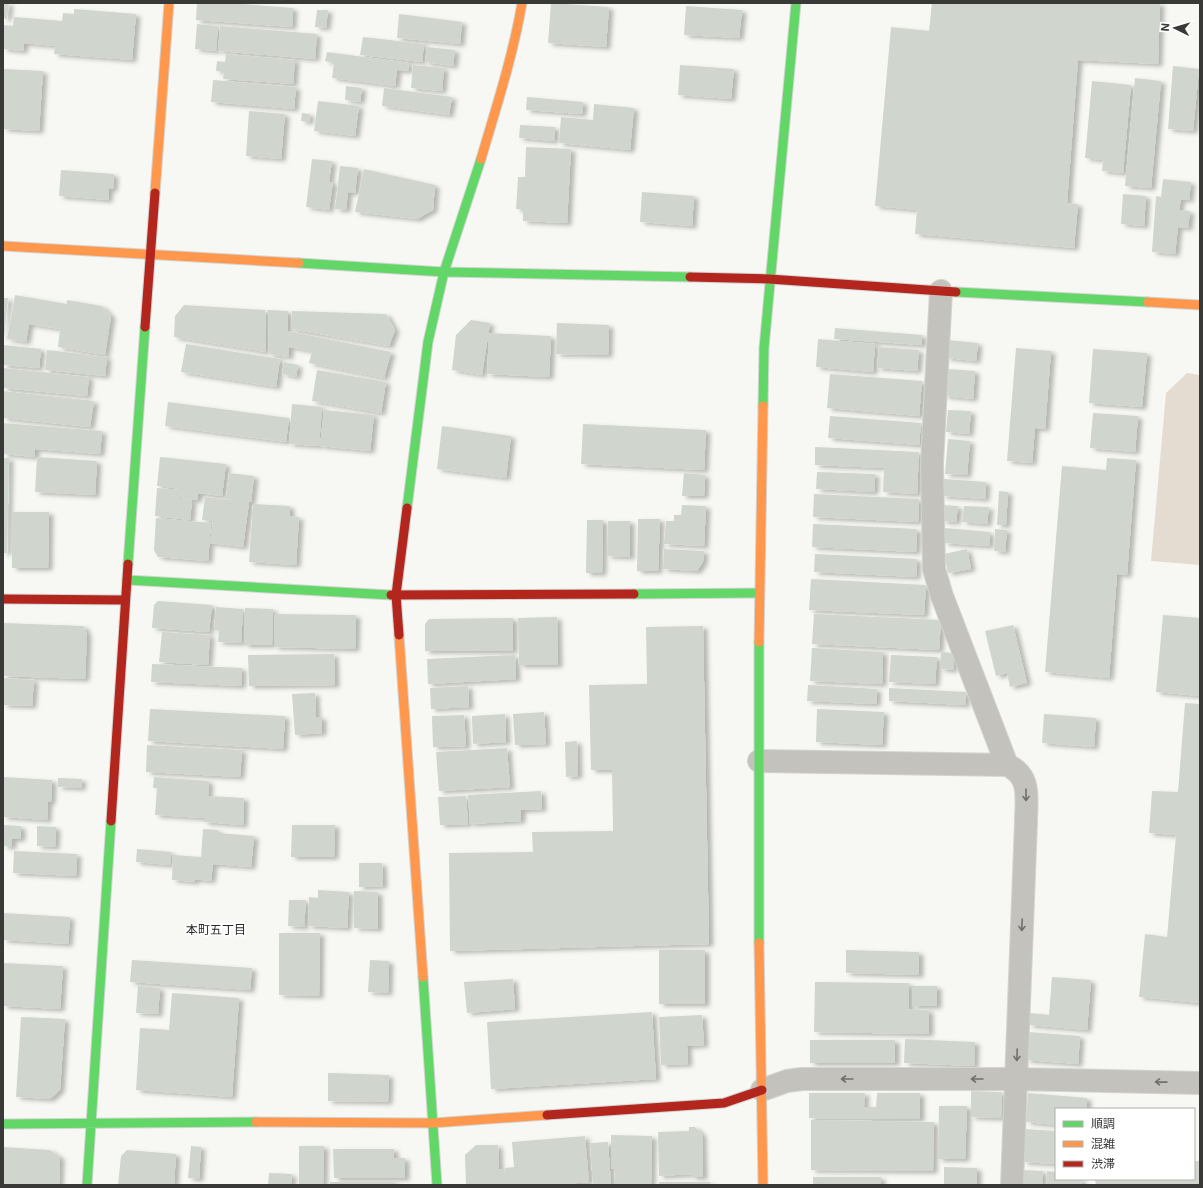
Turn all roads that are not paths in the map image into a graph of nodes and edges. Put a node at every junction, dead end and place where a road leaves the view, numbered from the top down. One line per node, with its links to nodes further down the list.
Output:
1 (168, 3): 5 (street)
2 (522, 3): 6 (street)
3 (796, 3): 7 (street)
4 (3, 246): 5 (street)
5 (150, 256): 6 (street); 10 (street)
6 (444, 272): 7 (street); 12 (street)
7 (769, 279): 8 (street); 11 (street)
8 (940, 291): 9 (street); 16 (street)
9 (1200, 305)
10 (127, 580): 12 (street); 14 (street)
11 (759, 594): 12 (street); 15 (street)
12 (396, 595): 20 (street)
13 (3, 599): 14 (street)
14 (125, 600): 22 (street)
15 (759, 761): 16 (street); 19 (street)
16 (1007, 765): 17 (street, one-way to 17)
17 (1016, 1079): 18 (street, one-way to 17); 19 (street, one-way to 19); 26 (street)
18 (1200, 1083)
19 (762, 1090): 20 (street); 25 (street)
20 (433, 1123): 22 (street); 24 (street)
21 (3, 1124): 22 (street)
22 (90, 1124): 23 (street)
23 (87, 1185)
24 (437, 1185)
25 (763, 1185)
26 (1012, 1185)

